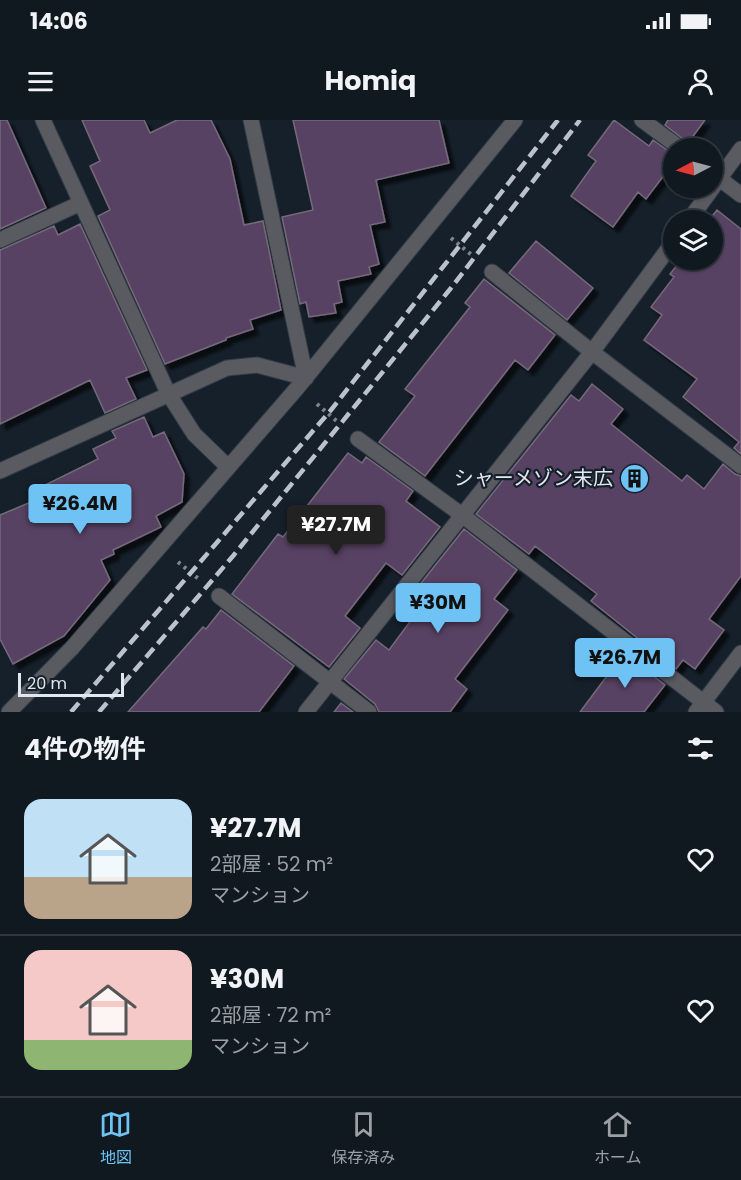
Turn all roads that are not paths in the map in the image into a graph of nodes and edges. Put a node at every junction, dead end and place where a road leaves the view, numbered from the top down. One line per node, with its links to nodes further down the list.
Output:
1 (43, 120): 10 (street)
2 (251, 120): 15 (street)
3 (514, 120): 15 (street)
4 (642, 120): 5 (street)
5 (666, 138)
6 (741, 149): 7 (street)
7 (723, 168)
8 (723, 181): 9 (street)
9 (741, 195)
10 (81, 203): 11 (street); 16 (street)
11 (0, 240)
12 (663, 256): 14 (street)
13 (492, 272): 14 (street)
14 (592, 352): 18 (street); 21 (street)
15 (306, 378): 16 (street); 19 (street)
16 (168, 393): 19 (street); 20 (street)
17 (358, 439): 21 (street)
18 (741, 466)
19 (228, 467): 26 (street)
20 (0, 471)
21 (462, 514): 24 (street); 25 (street)
22 (219, 596): 24 (street)
23 (741, 653): 25 (street)
24 (330, 681): 27 (street); 28 (street)
25 (699, 707): 29 (street)
26 (13, 711)
27 (306, 712)
28 (369, 712)
29 (716, 712)

